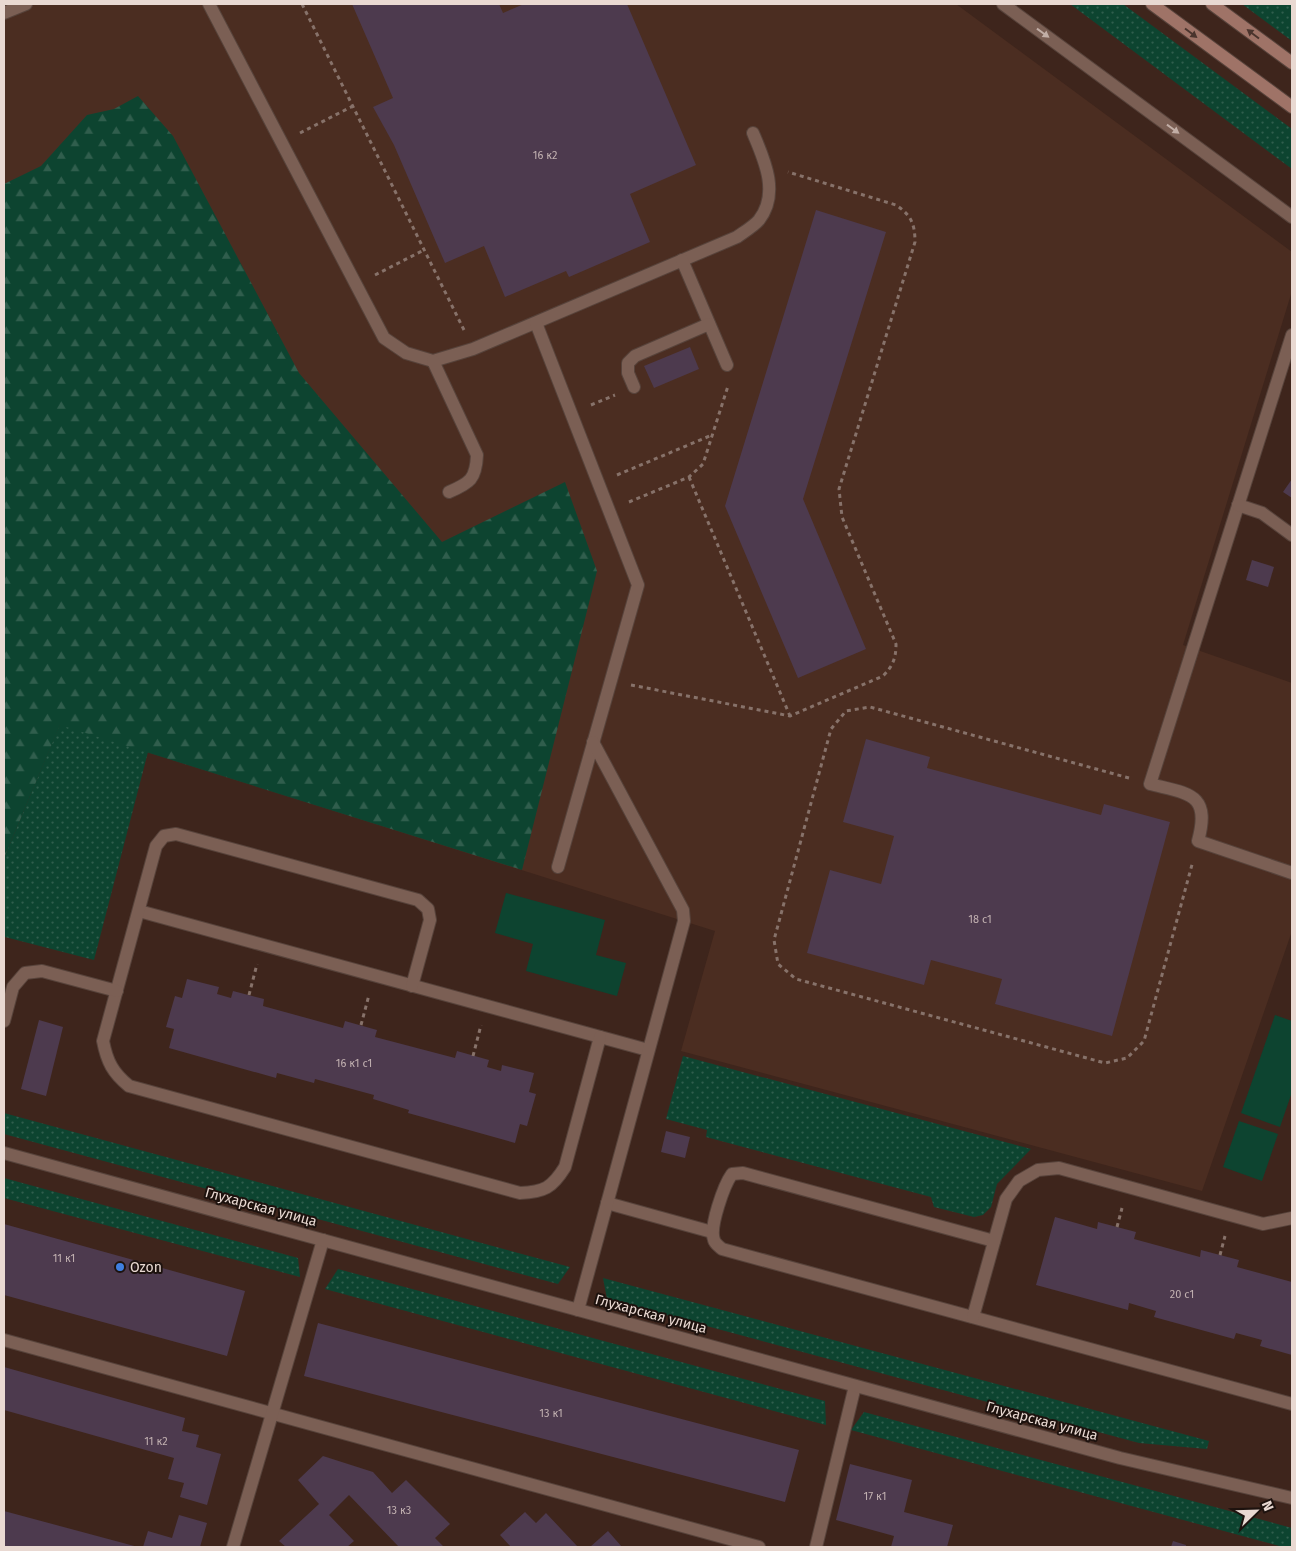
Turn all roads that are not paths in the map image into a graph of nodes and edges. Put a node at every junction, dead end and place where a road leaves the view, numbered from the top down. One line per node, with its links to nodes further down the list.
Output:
1 (26, 4): 6 (street)
2 (209, 4): 15 (street)
3 (1003, 4): 10 (street, one-way to 10)
4 (1152, 4): 8 (street, one-way to 8)
5 (1212, 4): 7 (street, one-way to 5)
6 (4, 13)
7 (1292, 63)
8 (1292, 107)
9 (753, 133): 11 (street)
10 (1292, 217)
11 (682, 260): 12 (street); 13 (street)
12 (536, 323): 15 (street); 21 (street)
13 (709, 324): 16 (street); 17 (street)
14 (1292, 335): 19 (street)
15 (433, 361): 18 (street)
16 (727, 365)
17 (634, 387)
18 (449, 492)
19 (1238, 505): 20 (street); 23 (street)
20 (1292, 535)
21 (593, 742): 22 (street); 29 (street)
22 (558, 867)
23 (1292, 873)
24 (139, 911): 25 (street); 25 (street); 26 (street)
25 (412, 986): 28 (street)
26 (117, 991): 27 (street); 28 (street)
27 (4, 1021)
28 (600, 1037): 29 (street)
29 (648, 1050): 31 (street)
30 (4, 1152): 34 (street, Глухарская улица)
31 (607, 1203): 33 (street); 36 (street)
32 (1292, 1218): 35 (street)
33 (712, 1232): 35 (street); 37 (street)
34 (323, 1240): 36 (street, Глухарская улица); 41 (street)
35 (994, 1241): 37 (street)
36 (578, 1310): 39 (street, Глухарская улица)
37 (973, 1317): 40 (street)
38 (4, 1340): 41 (street)
39 (855, 1386): 42 (street, Глухарская улица); 45 (street)
40 (1292, 1404)
41 (273, 1413): 43 (street); 44 (street)
42 (1292, 1498)
43 (233, 1547)
44 (759, 1547)
45 (816, 1547)

